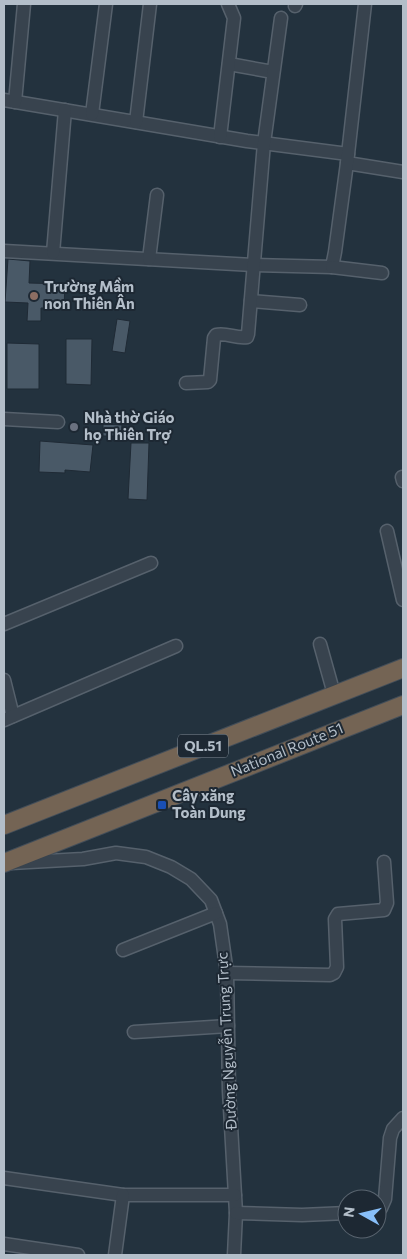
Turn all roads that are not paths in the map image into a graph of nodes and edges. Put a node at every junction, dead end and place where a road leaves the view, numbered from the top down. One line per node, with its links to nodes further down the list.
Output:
1 (24, 4): 9 (street)
2 (106, 4): 11 (street)
3 (150, 4): 12 (street)
4 (228, 4): 7 (street)
5 (365, 4): 15 (street)
6 (281, 18): 8 (street)
7 (229, 64): 8 (street); 13 (street)
8 (274, 72): 14 (street)
9 (9, 101): 10 (street)
10 (65, 110): 11 (street); 19 (street)
11 (92, 114): 12 (street)
12 (136, 122): 13 (street)
13 (220, 137): 14 (street)
14 (264, 143): 15 (street); 21 (street)
15 (348, 159): 16 (street); 22 (street)
16 (403, 172)
17 (157, 195): 20 (street)
18 (4, 251): 19 (street)
19 (53, 253): 20 (street)
20 (149, 259): 21 (street)
21 (253, 265): 22 (street); 24 (street)
22 (332, 267): 23 (street)
23 (382, 273)
24 (251, 301): 25 (street); 26 (street)
25 (300, 304)
26 (186, 383)
27 (4, 419): 28 (street)
28 (58, 422)
29 (387, 531): 31 (street)
30 (151, 563): 32 (street)
31 (403, 600)
32 (4, 624)
33 (320, 644): 37 (street)
34 (176, 646): 39 (street)
35 (403, 668): 37 (highway, QL.51)
36 (4, 680): 39 (street)
37 (334, 694): 40 (highway, QL.51)
38 (403, 705): 42 (highway, National Route 51 / QL.51)
39 (8, 718)
40 (4, 825)
41 (384, 862): 45 (street)
42 (4, 863): 43 (street, Đường Nguyễn Trung Trực)
43 (216, 913): 44 (street); 45 (street, Đường Nguyễn Trung Trực)
44 (123, 950)
45 (227, 973): 46 (street, Đường Nguyễn Trung Trực)
46 (228, 1026): 47 (street); 52 (street, Đường Nguyễn Trung Trực)
47 (134, 1032)
48 (403, 1118): 50 (street)
49 (4, 1178): 51 (street)
50 (386, 1189)
51 (123, 1195): 52 (street); 58 (street)
52 (235, 1195): 53 (street, Đường Nguyễn Trung Trực)
53 (236, 1213): 54 (street); 59 (street, Đường Nguyễn Trung Trực)
54 (337, 1213)
55 (4, 1244): 56 (street)
56 (38, 1252): 57 (street)
57 (78, 1255)
58 (114, 1255)
59 (234, 1255)

